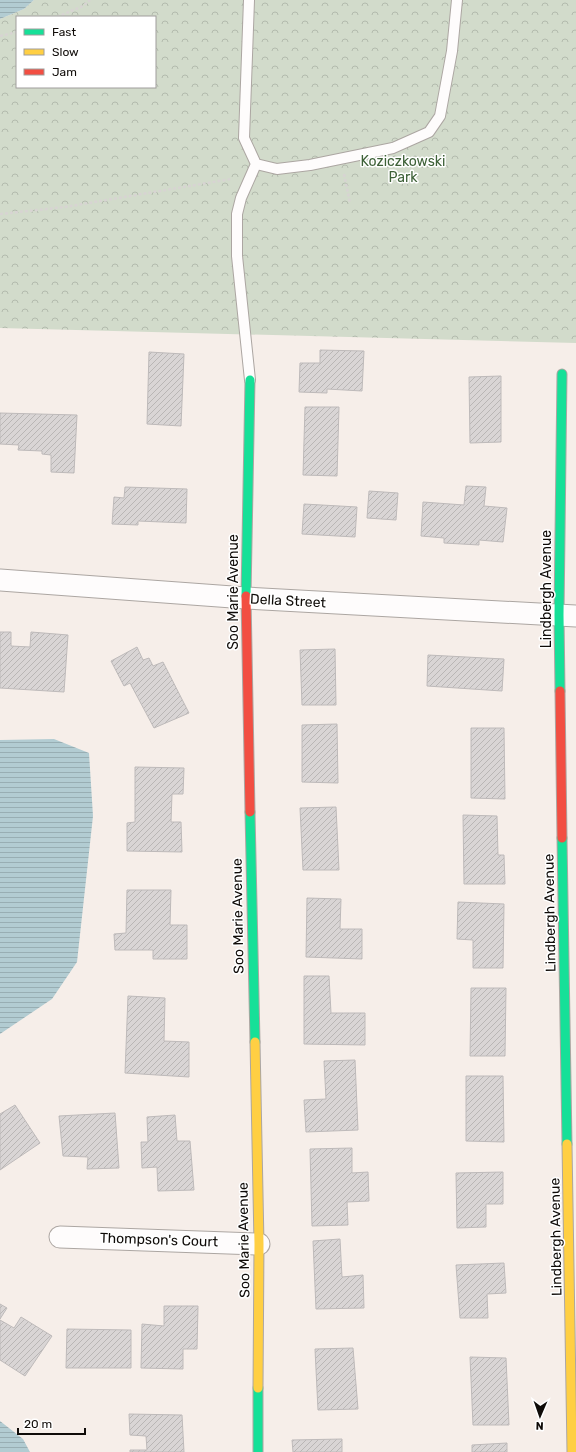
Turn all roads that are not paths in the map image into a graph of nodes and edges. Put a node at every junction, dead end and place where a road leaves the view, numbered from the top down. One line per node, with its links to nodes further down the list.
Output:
1 (249, 0): 3 (lane)
2 (457, 0): 3 (lane)
3 (256, 164): 5 (lane)
4 (562, 374): 8 (street, Lindbergh Avenue)
5 (250, 380): 7 (street, Soo Marie Avenue)
6 (0, 580): 7 (street, Della Street)
7 (246, 598): 8 (street, Della Street); 10 (street, Soo Marie Avenue)
8 (567, 616): 12 (street, Lindbergh Avenue)
9 (60, 1237): 10 (street, Thompson's Court)
10 (259, 1244): 11 (street, Soo Marie Avenue)
11 (258, 1452)
12 (572, 1452)

